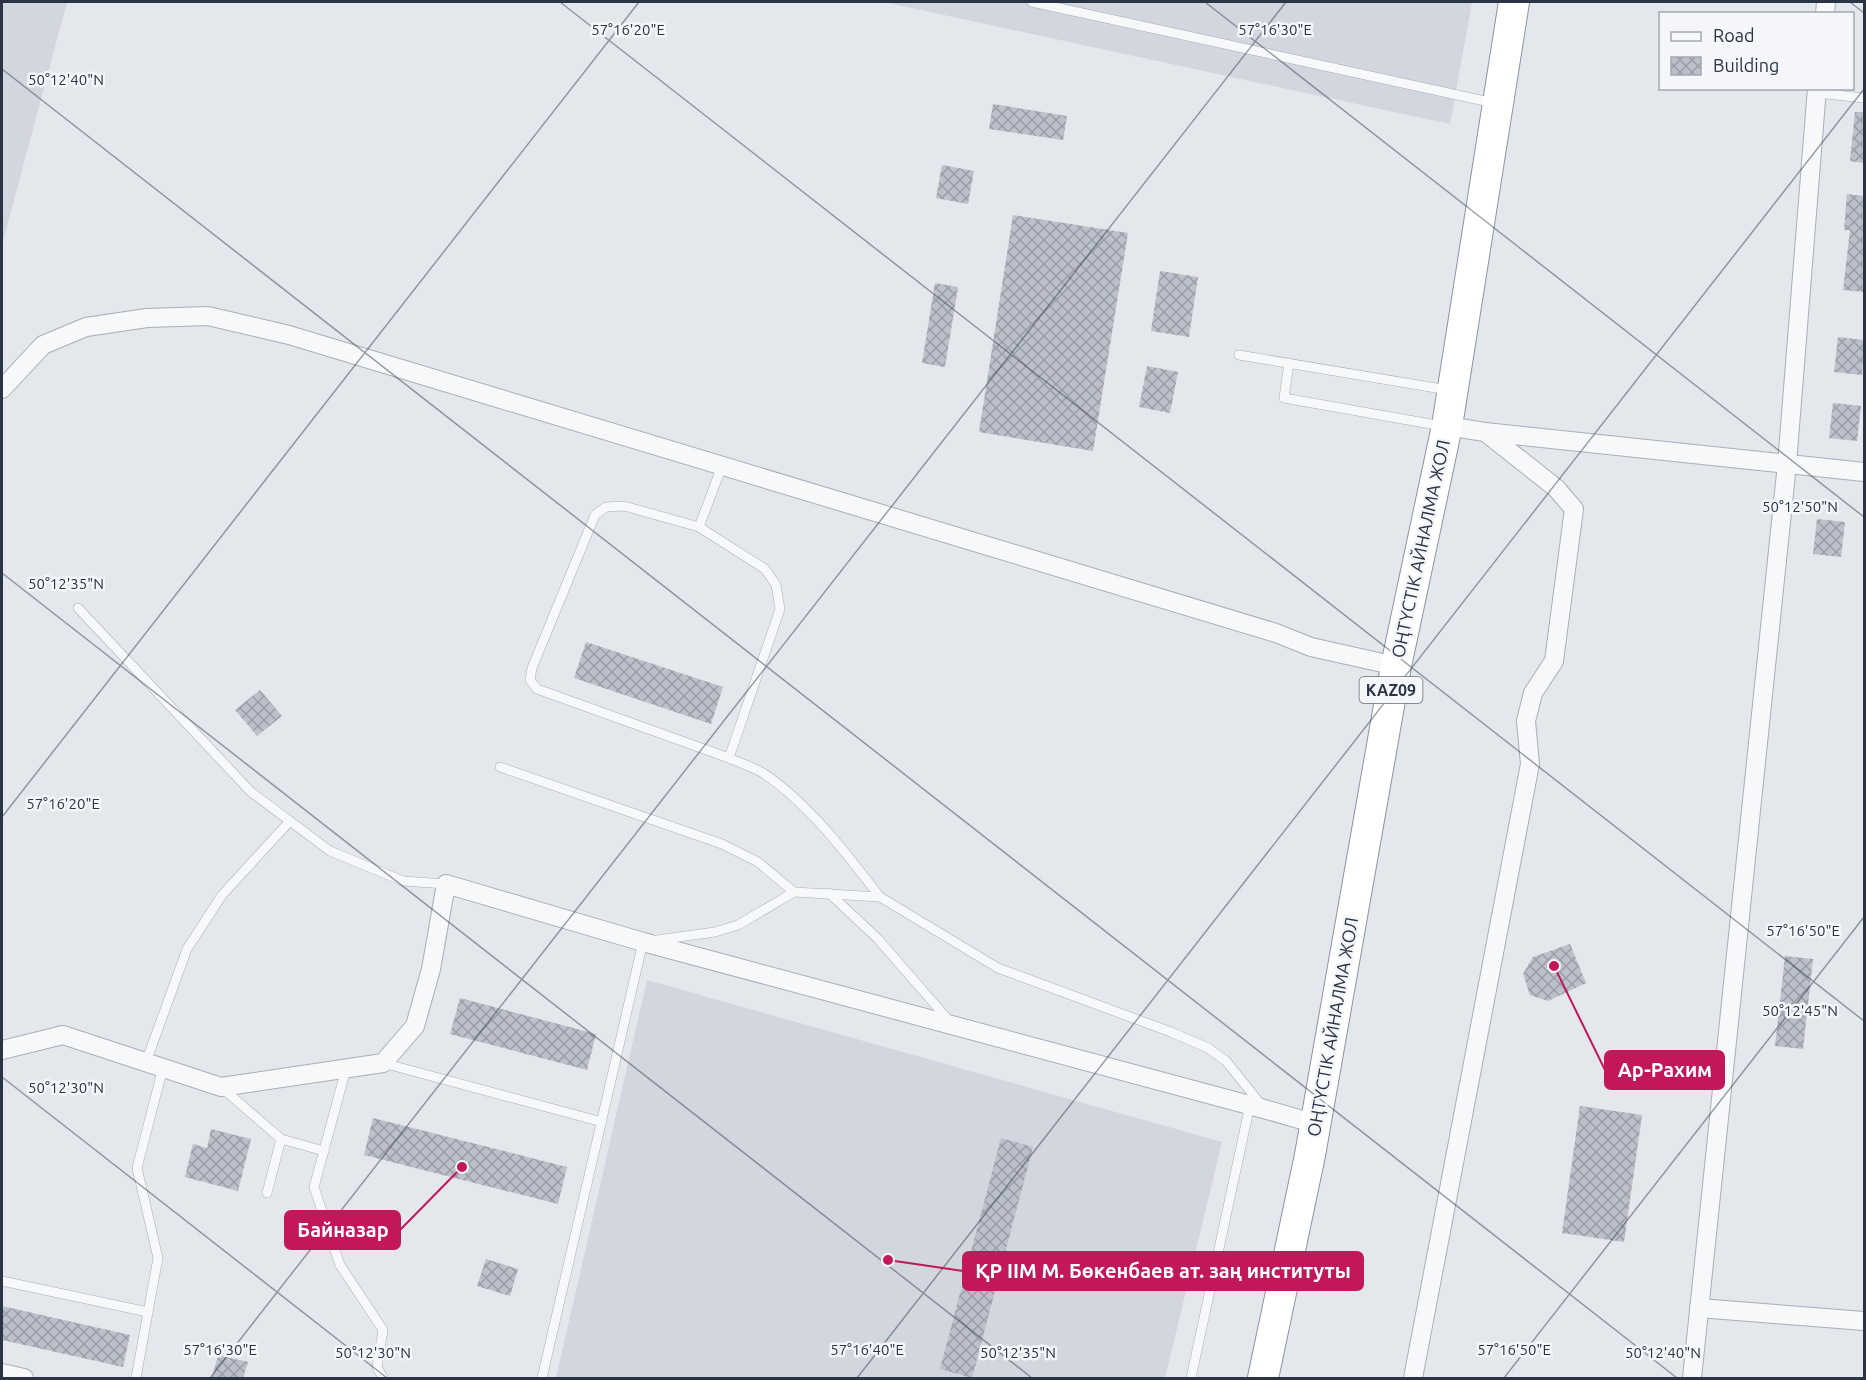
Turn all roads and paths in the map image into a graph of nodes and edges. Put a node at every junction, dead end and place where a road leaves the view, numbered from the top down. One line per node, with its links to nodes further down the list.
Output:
1 (1032, 2): 5 (lane)
2 (1515, 2): 5 (highway, ОҢТҮСТІК АЙНАЛМА ЖОЛ / KAZ09)
3 (1817, 91): 4 (lane); 12 (street)
4 (1864, 98)
5 (1499, 104): 9 (highway, ОҢТҮСТІК АЙНАЛМА ЖОЛ / KAZ09)
6 (1239, 355): 7 (lane)
7 (1289, 363): 9 (lane); 10 (lane)
8 (2, 389): 13 (street)
9 (1453, 391): 10 (highway, ОҢТҮСТІК АЙНАЛМА ЖОЛ / KAZ09)
10 (1447, 426): 11 (street); 17 (highway, ОҢТҮСТІК АЙНАЛМА ЖОЛ / KAZ09)
11 (1485, 432): 12 (street); 49 (street)
12 (1788, 464): 14 (street); 39 (street)
13 (722, 466): 15 (lane); 17 (street)
14 (1864, 472)
15 (699, 527): 18 (lane); 18 (lane)
16 (78, 608): 20 (lane)
17 (1396, 666): 34 (highway, ОҢТҮСТІК АЙНАЛМА ЖОЛ / KAZ09)
18 (729, 758): 24 (lane)
19 (500, 766): 22 (lane)
20 (290, 821): 21 (lane); 29 (lane)
21 (446, 884): 25 (street); 28 (street)
22 (794, 892): 23 (lane); 25 (lane)
23 (829, 893): 24 (lane); 26 (lane)
24 (880, 897): 32 (lane)
25 (644, 942): 26 (street); 33 (lane)
26 (953, 1025): 32 (street)
27 (2, 1050): 29 (street)
28 (383, 1063): 30 (street); 33 (lane)
29 (154, 1065): 31 (street); 40 (lane)
30 (345, 1069): 31 (street); 36 (lane)
31 (220, 1087): 35 (lane)
32 (1257, 1107): 34 (street); 47 (lane)
33 (602, 1122): 46 (lane)
34 (1316, 1124): 48 (highway, ОҢТҮСТІК АЙНАЛМА ЖОЛ / KAZ09)
35 (280, 1139): 36 (lane); 37 (lane)
36 (324, 1151): 45 (lane)
37 (267, 1193)
38 (2, 1281): 40 (lane)
39 (1700, 1308): 41 (street); 50 (street)
40 (148, 1312): 44 (lane)
41 (1864, 1322)
42 (2, 1373): 43 (street)
43 (24, 1378)
44 (136, 1378)
45 (383, 1378)
46 (542, 1378)
47 (1191, 1378)
48 (1263, 1378)
49 (1413, 1378)
50 (1692, 1378)

